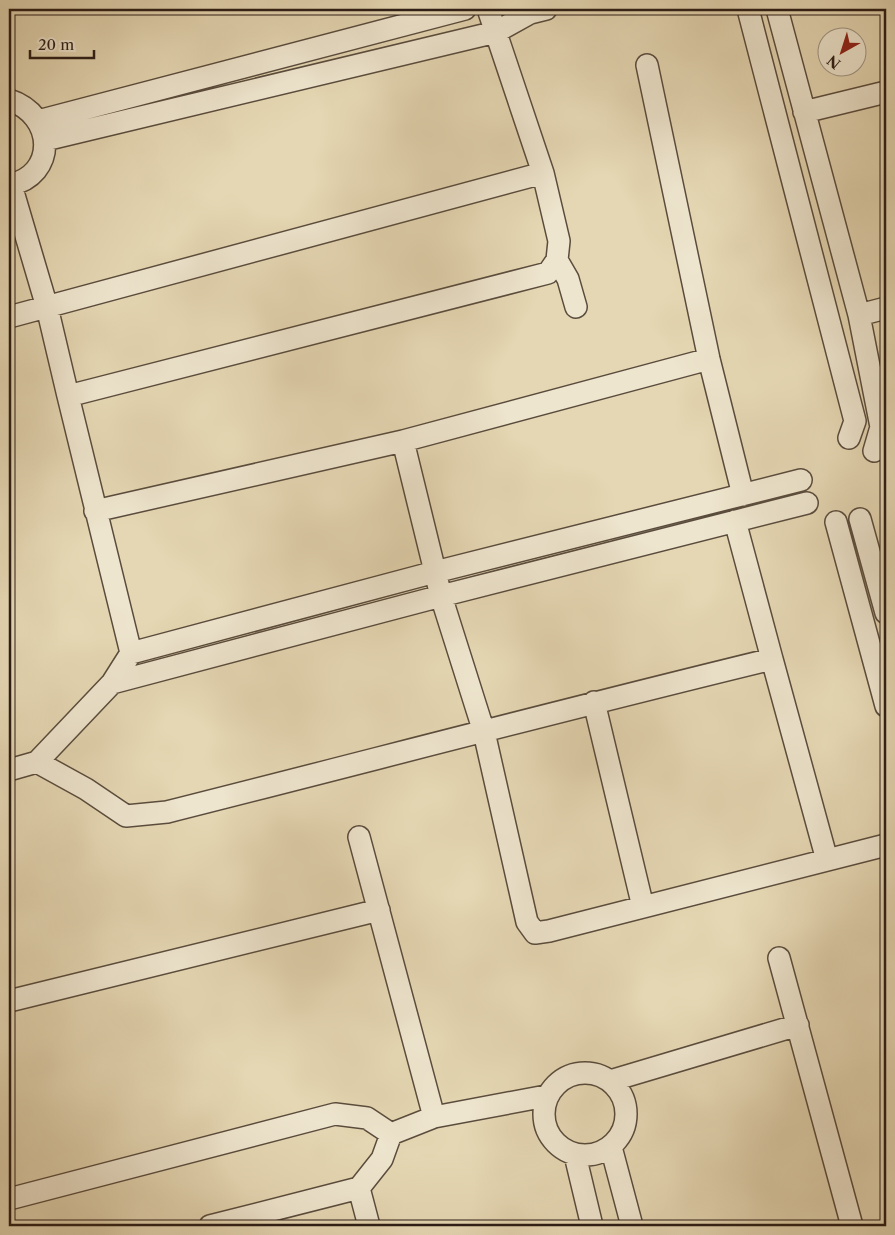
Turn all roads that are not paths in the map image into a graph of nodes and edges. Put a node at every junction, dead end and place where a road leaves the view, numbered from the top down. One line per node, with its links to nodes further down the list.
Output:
1 (465, 9): 11 (street)
2 (488, 9): 6 (street)
3 (748, 9): 23 (street)
4 (777, 9): 10 (street)
5 (529, 10): 6 (street)
6 (496, 32): 12 (street); 13 (street)
7 (647, 65): 21 (street)
8 (886, 92): 10 (street)
9 (9, 100): 11 (street)
10 (804, 112): 19 (street)
11 (38, 121): 12 (street)
12 (45, 140): 14 (street)
13 (543, 173): 15 (street); 16 (street)
14 (10, 185): 16 (street)
15 (558, 260): 17 (street); 22 (street)
16 (48, 307): 20 (street); 22 (street)
17 (576, 307)
18 (886, 308): 19 (street)
19 (859, 315): 25 (street)
20 (9, 317)
21 (709, 359): 24 (street); 27 (street)
22 (68, 396): 29 (street)
23 (849, 438)
24 (403, 441): 29 (street); 33 (street)
25 (880, 455)
26 (801, 480): 27 (street)
27 (743, 495): 33 (street)
28 (808, 503): 31 (street)
29 (95, 511): 37 (street)
30 (860, 520): 35 (street)
31 (735, 521): 34 (street); 38 (street)
32 (836, 522): 36 (street)
33 (435, 572): 34 (street); 37 (street)
34 (441, 596): 39 (street); 42 (street)
35 (886, 609): 36 (street)
36 (860, 614): 41 (street)
37 (131, 653): 39 (street)
38 (772, 659): 40 (street); 47 (street)
39 (112, 683): 43 (street)
40 (594, 702): 42 (street); 48 (street)
41 (886, 706)
42 (484, 732): 43 (street); 48 (street)
43 (37, 762): 44 (street)
44 (9, 770)
45 (360, 838): 49 (street)
46 (886, 845): 47 (street)
47 (827, 860): 48 (street)
48 (643, 908)
49 (379, 910): 51 (street); 55 (street)
50 (780, 958): 52 (street)
51 (9, 1001)
52 (798, 1025): 53 (street); 65 (street)
53 (610, 1081): 54 (street); 57 (street)
54 (546, 1096): 55 (street); 58 (street)
55 (434, 1117): 56 (street)
56 (391, 1134): 59 (street); 60 (street)
57 (611, 1147): 58 (street); 64 (street)
58 (575, 1155): 63 (street)
59 (359, 1188): 61 (street); 62 (street)
60 (9, 1199)
61 (210, 1226)
62 (369, 1226)
63 (592, 1226)
64 (632, 1226)
65 (852, 1226)

